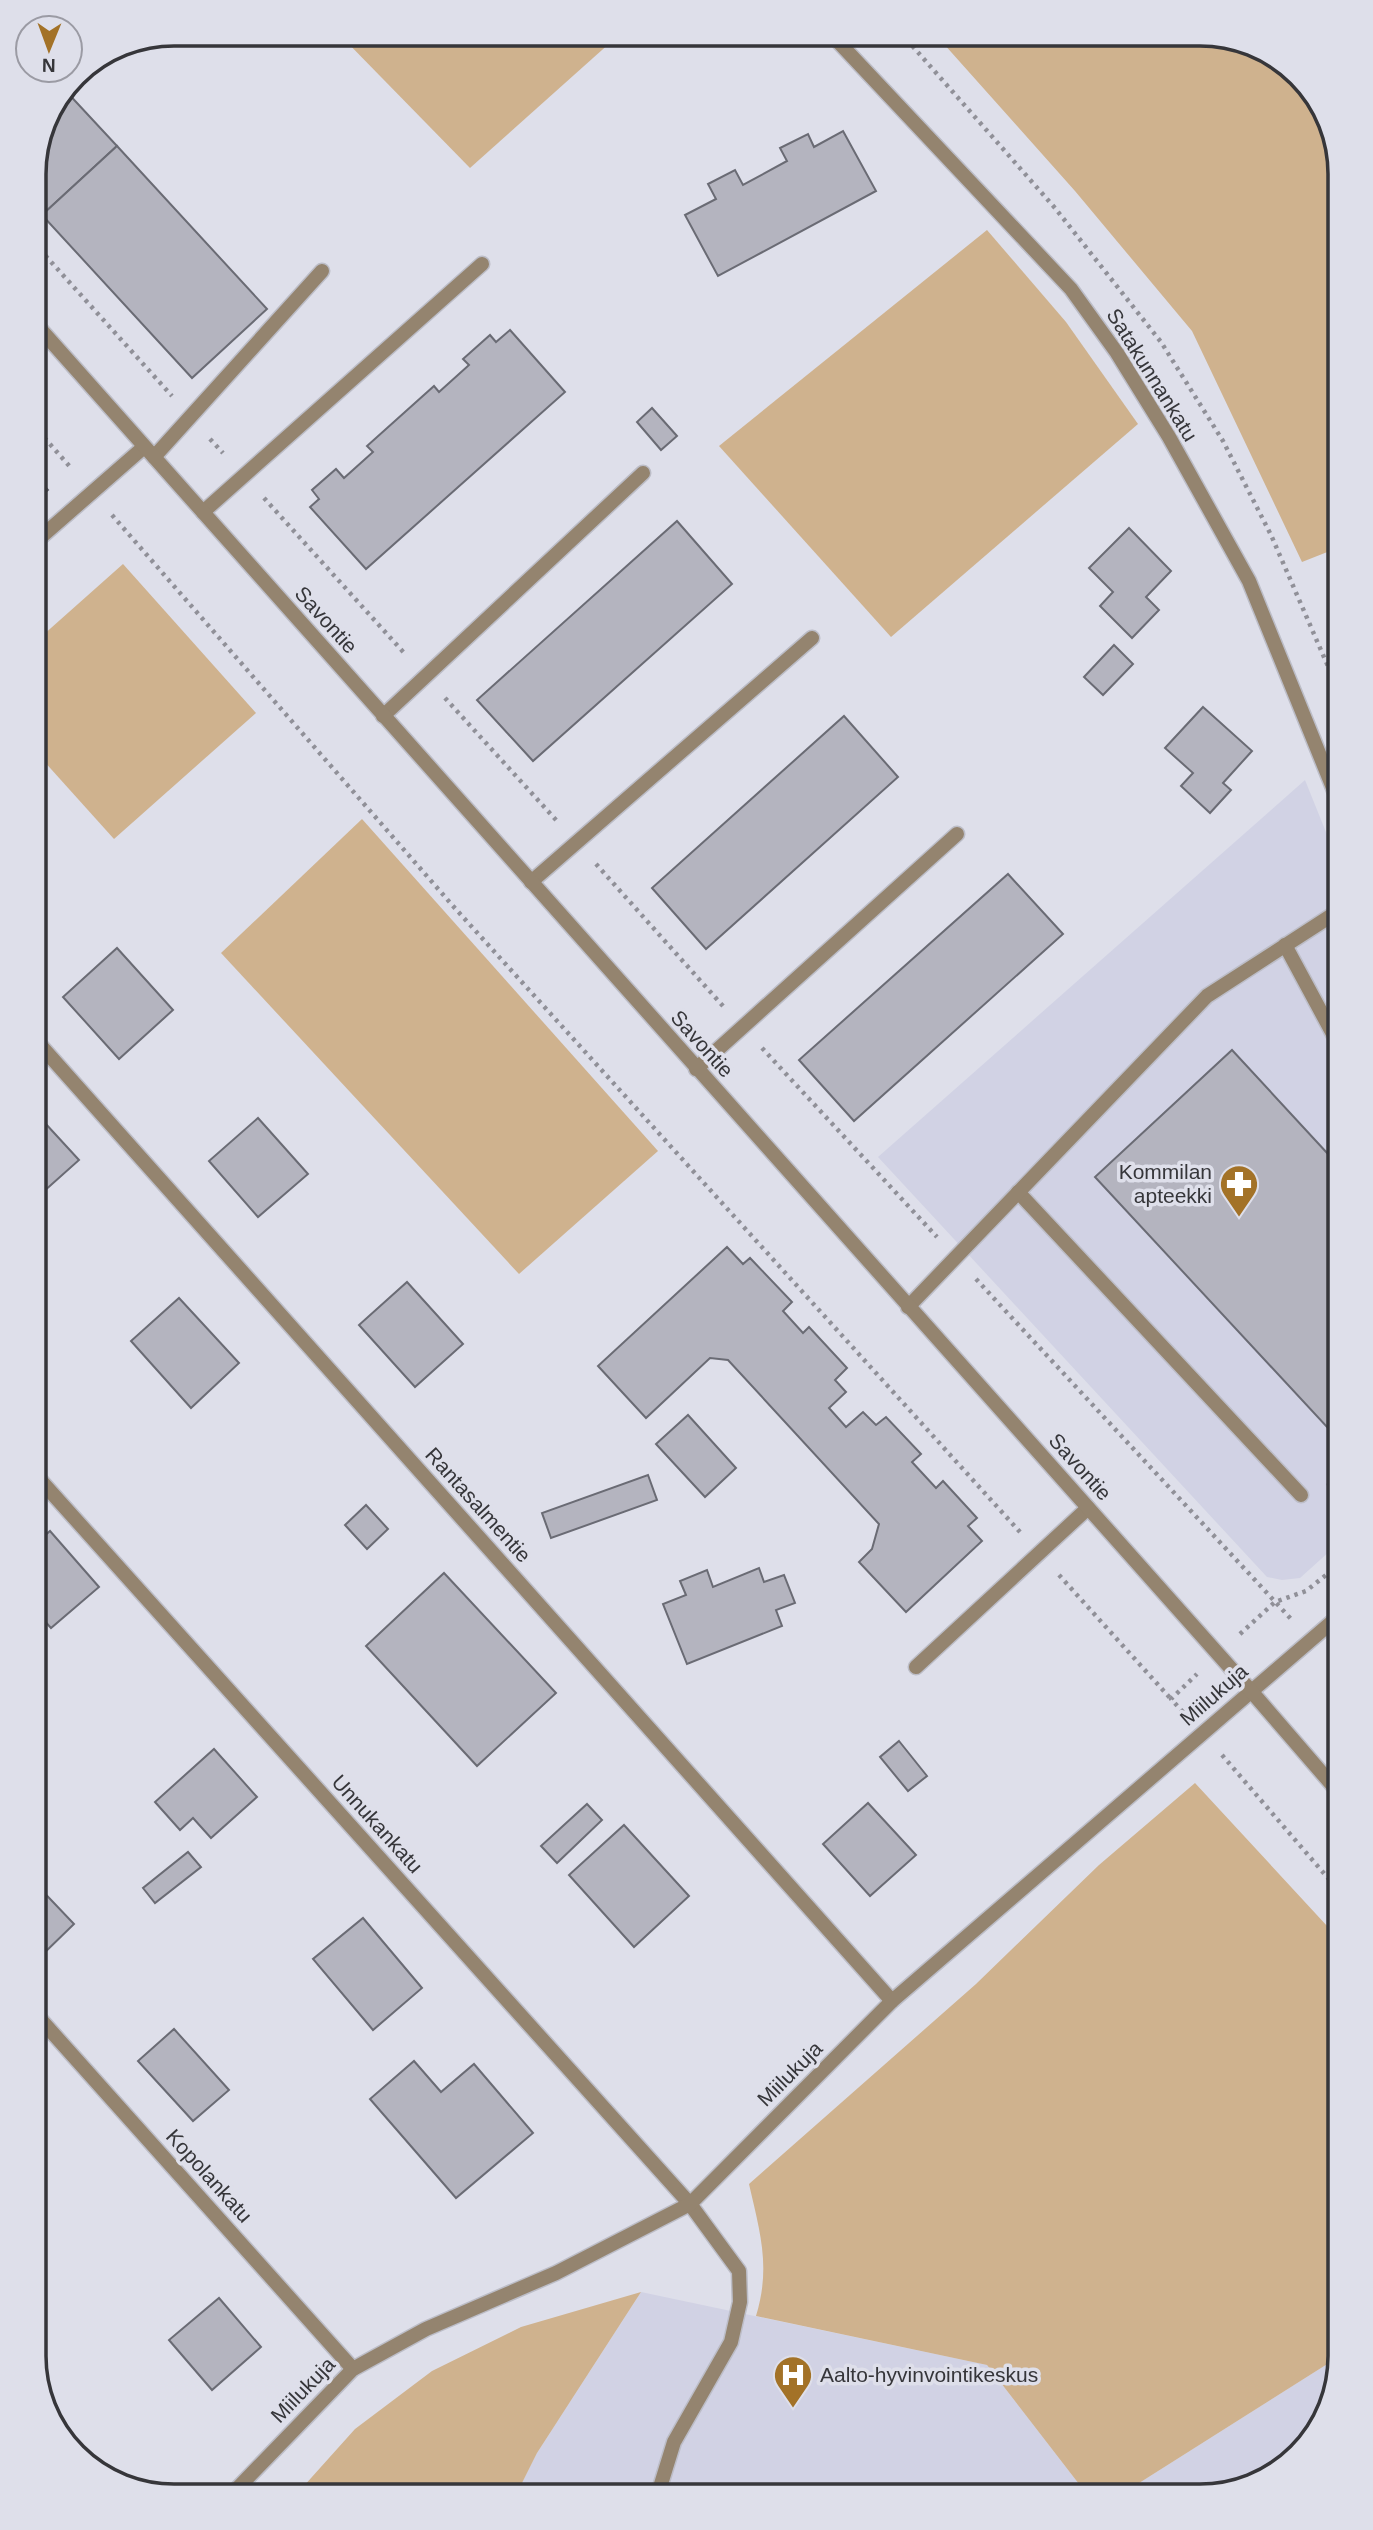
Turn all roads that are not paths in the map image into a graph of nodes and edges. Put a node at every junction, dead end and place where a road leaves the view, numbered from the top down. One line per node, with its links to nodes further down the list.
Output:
1 (842, 46): 11 (street, Satakunnankatu)
2 (482, 264): 7 (street)
3 (322, 271): 5 (street)
4 (46, 337): 5 (street, Savontie)
5 (149, 452): 7 (street, Savontie); 8 (street)
6 (643, 473): 10 (street)
7 (203, 512): 10 (street, Savontie)
8 (46, 533)
9 (812, 638): 13 (street)
10 (383, 716): 13 (street, Savontie)
11 (1328, 776)
12 (957, 834): 18 (street)
13 (531, 882): 18 (street, Savontie)
14 (1328, 918): 15 (street)
15 (1286, 945): 16 (street); 19 (street)
16 (1328, 1024)
17 (46, 1052): 28 (street, Rantasalmentie)
18 (696, 1069): 20 (street, Savontie)
19 (1018, 1192): 20 (street); 22 (street)
20 (908, 1307): 23 (street, Savontie)
21 (46, 1486): 30 (street, Unnukankatu)
22 (1301, 1495)
23 (1088, 1508): 25 (street); 26 (street, Savontie)
24 (1328, 1625): 26 (street, Miilukuja)
25 (916, 1667)
26 (1251, 1691): 27 (street, Savontie); 28 (street, Miilukuja)
27 (1328, 1780)
28 (892, 2001): 30 (street, Miilukuja)
29 (46, 2026): 31 (street, Kopolankatu)
30 (690, 2204): 31 (street, Miilukuja); 33 (street, Unnukankatu)
31 (353, 2369): 32 (street, Miilukuja)
32 (242, 2484)
33 (661, 2484)

